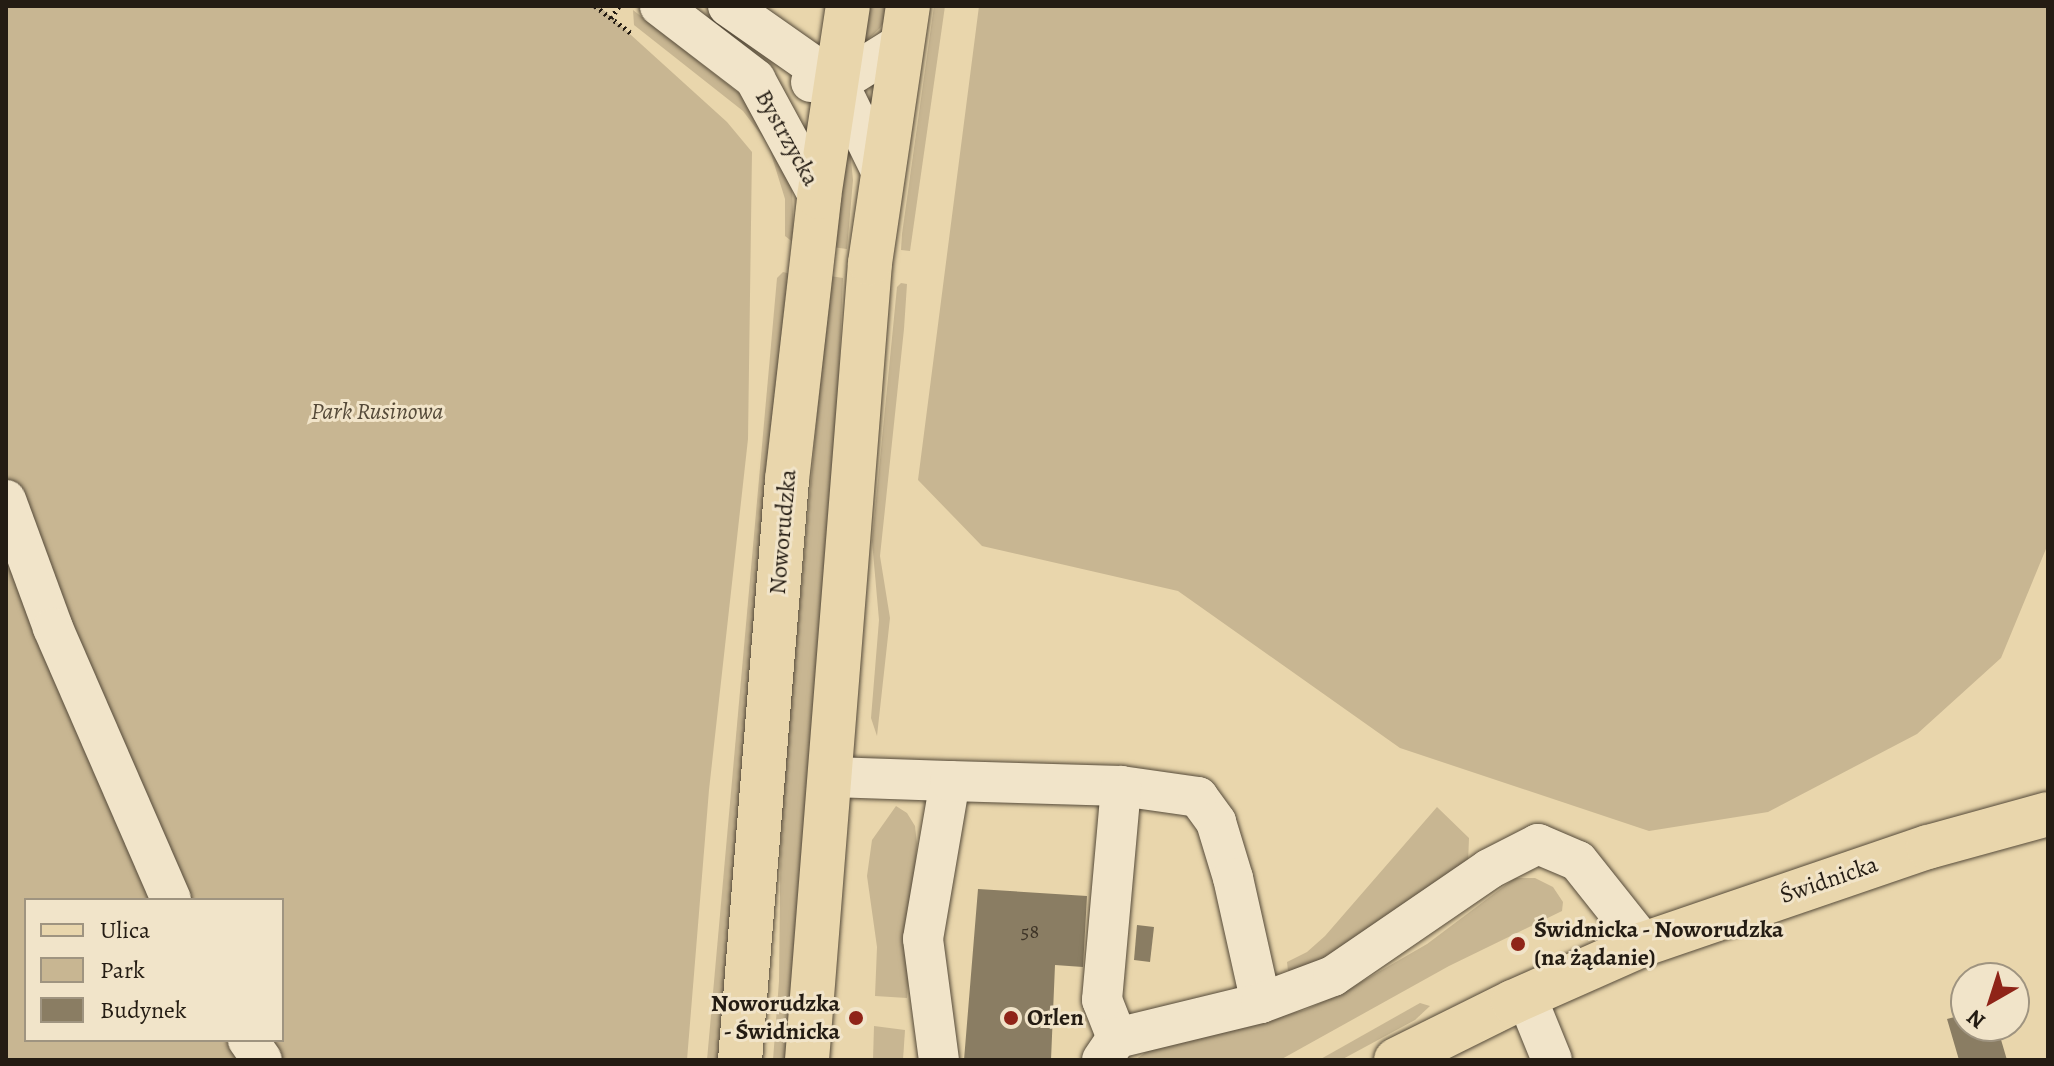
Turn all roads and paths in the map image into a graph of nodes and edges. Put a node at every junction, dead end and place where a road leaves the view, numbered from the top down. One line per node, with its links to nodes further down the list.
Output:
1 (595, 6): 5 (path)
2 (619, 6): 5 (path)
3 (728, 6): 9 (street, Bystrzycka)
4 (848, 6): 9 (main road, Noworudzka)
5 (611, 18): 6 (path)
6 (646, 20): 8 (street, Bystrzycka)
7 (905, 24): 9 (street); 10 (main road)
8 (755, 79): 9 (street, Bystrzycka); 11 (street, Bystrzycka)
9 (838, 83): 10 (street, Bystrzycka); 11 (main road, Noworudzka)
10 (882, 173): 13 (main road)
11 (819, 197): 24 (main road, Noworudzka)
12 (6, 500): 17 (street)
13 (830, 777): 14 (street); 25 (main road)
14 (950, 781): 15 (street); 26 (street)
15 (1121, 786): 20 (street); 22 (street)
16 (2048, 814): 18 (main road, Świdnicka)
17 (170, 898)
18 (1644, 944): 19 (main road, Świdnicka); 20 (street)
19 (1526, 996): 27 (main road, Świdnicka); 28 (street)
20 (1261, 1003): 22 (street)
21 (249, 1042): 23 (street)
22 (1110, 1049)
23 (262, 1060)
24 (740, 1060)
25 (807, 1060)
26 (939, 1060)
27 (1396, 1060)
28 (1552, 1060)

